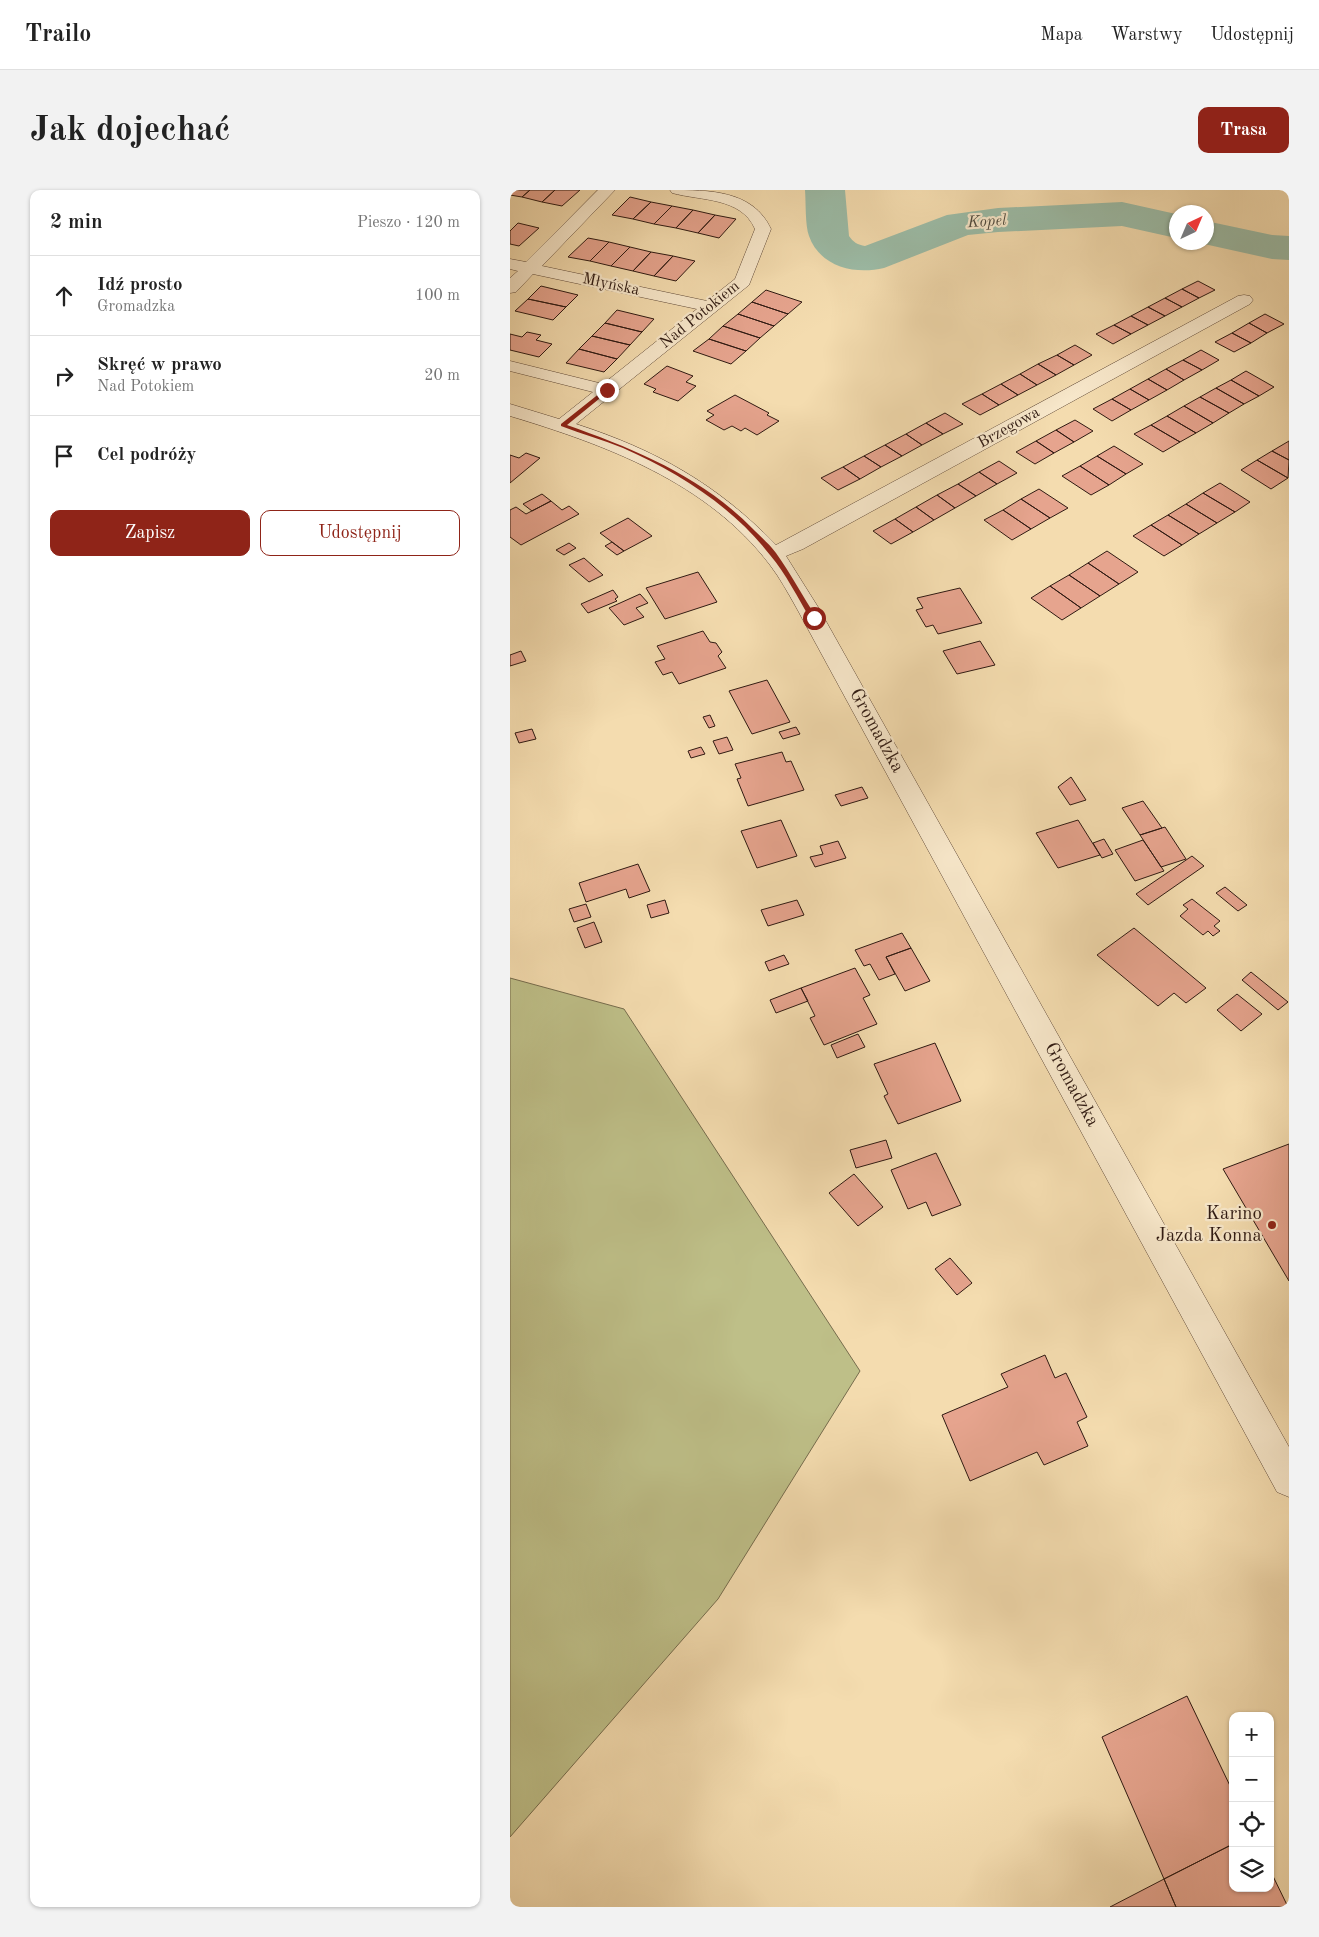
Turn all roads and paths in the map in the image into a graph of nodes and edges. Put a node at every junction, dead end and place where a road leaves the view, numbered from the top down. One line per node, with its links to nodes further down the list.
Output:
1 (607, 190): 4 (street)
2 (678, 190): 7 (street, Nad Potokiem)
3 (510, 264): 4 (street, Młyńska)
4 (529, 268): 5 (street); 7 (street, Młyńska)
5 (510, 288)
6 (1244, 300): 12 (street, Brzegowa)
7 (712, 307): 9 (street, Nad Potokiem)
8 (510, 366): 9 (street)
9 (607, 390): 11 (street, Nad Potokiem)
10 (510, 410): 11 (street, Gromadzka)
11 (563, 425): 12 (street, Gromadzka)
12 (773, 554): 13 (street, Gromadzka)
13 (1289, 1480)

